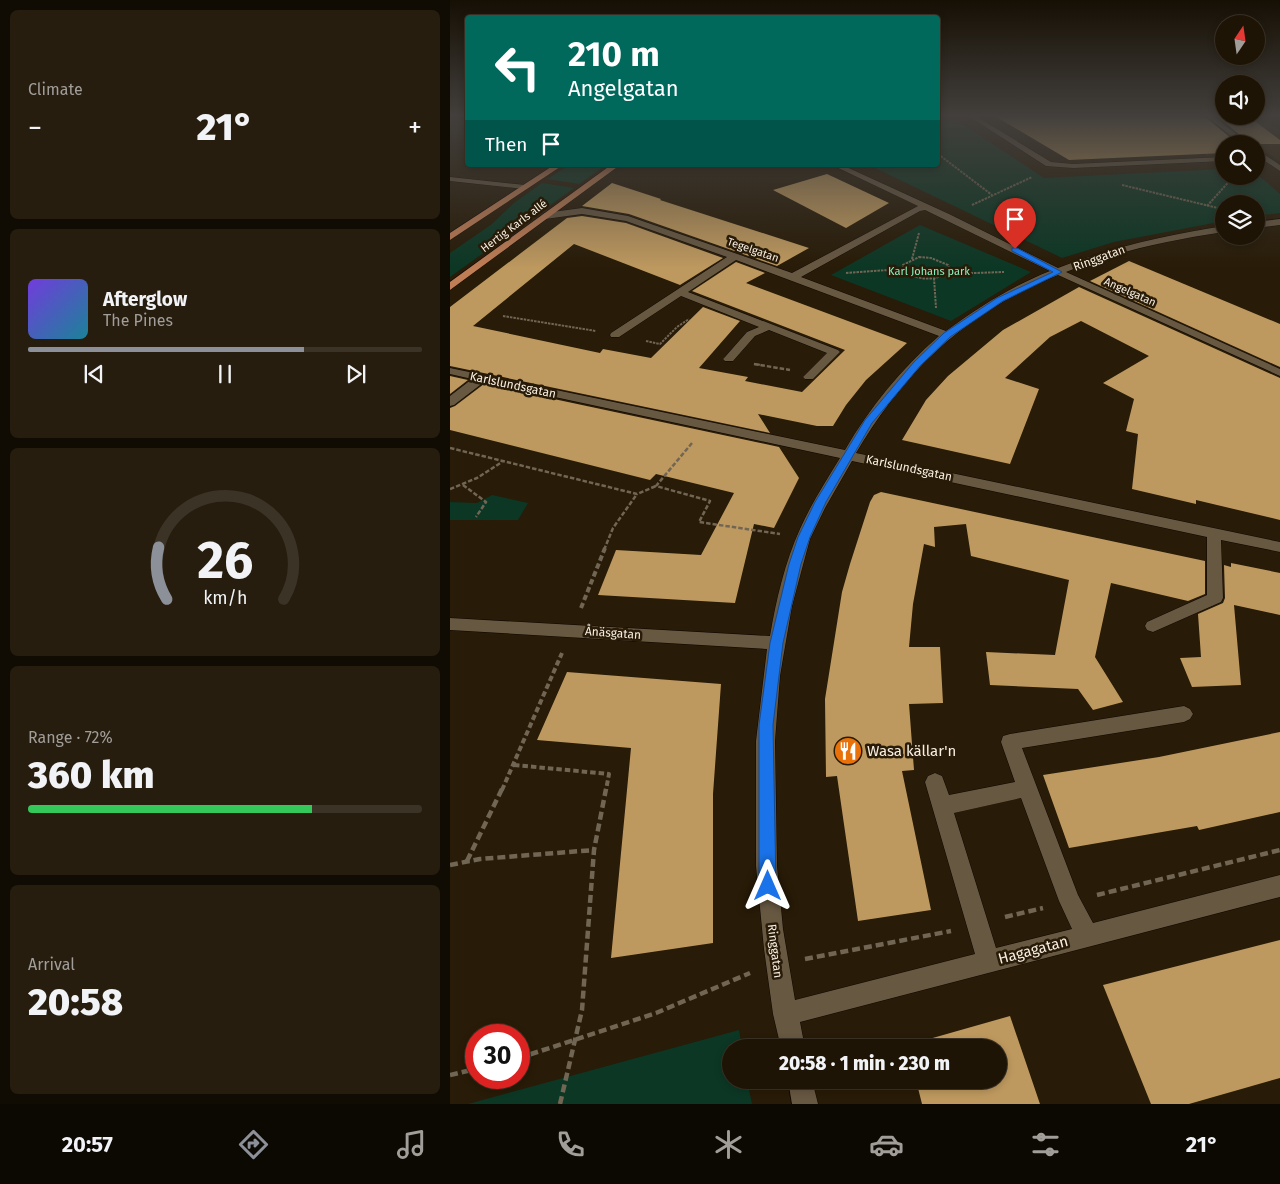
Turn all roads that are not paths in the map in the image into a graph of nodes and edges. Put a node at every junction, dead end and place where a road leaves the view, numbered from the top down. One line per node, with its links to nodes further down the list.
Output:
1 (556, 167): 5 (main road, Hertig Karls allé)
2 (613, 167): 7 (main road, Hertig Karls allé)
3 (840, 167): 6 (street, Angelgatan)
4 (450, 179): 5 (street)
5 (525, 187): 11 (main road, Hertig Karls allé)
6 (926, 206): 13 (street, Angelgatan); 14 (street)
7 (545, 216): 12 (street, Tegelgatan); 15 (main road, Hertig Karls allé)
8 (1280, 222): 9 (street)
9 (1265, 224)
10 (1215, 230): 13 (street, Ringgatan)
11 (450, 237)
12 (734, 257): 14 (street, Tegelgatan); 16 (street)
13 (1059, 272): 18 (street, Ringgatan); 22 (street, Angelgatan)
14 (794, 277): 18 (street, Tegelgatan)
15 (450, 287)
16 (680, 292): 17 (street); 19 (street)
17 (768, 327): 20 (street); 23 (street)
18 (942, 333): 26 (street, Ringgatan)
19 (615, 335)
20 (729, 359)
21 (450, 371): 24 (street, Karlslundsgatan)
22 (1280, 373)
23 (809, 377)
24 (481, 378): 25 (street); 26 (street, Karlslundsgatan)
25 (450, 402)
26 (849, 455): 27 (street, Karlslundsgatan); 31 (street, Ringgatan)
27 (1214, 533): 28 (street, Karlslundsgatan); 30 (street)
28 (1280, 547)
29 (450, 624): 31 (street, Ånäsgatan)
30 (1153, 626)
31 (776, 643): 39 (street, Ringgatan)
32 (1184, 714): 34 (street)
33 (935, 782): 35 (street)
34 (1027, 788): 35 (street); 37 (street)
35 (942, 806): 38 (street)
36 (1280, 886): 37 (street, Hagagatan)
37 (1088, 936): 38 (street, Hagagatan)
38 (989, 962): 39 (street, Hagagatan)
39 (786, 1014): 40 (street, Ringgatan)
40 (791, 1039)
41 (802, 1089): 42 (street)
42 (805, 1104)

